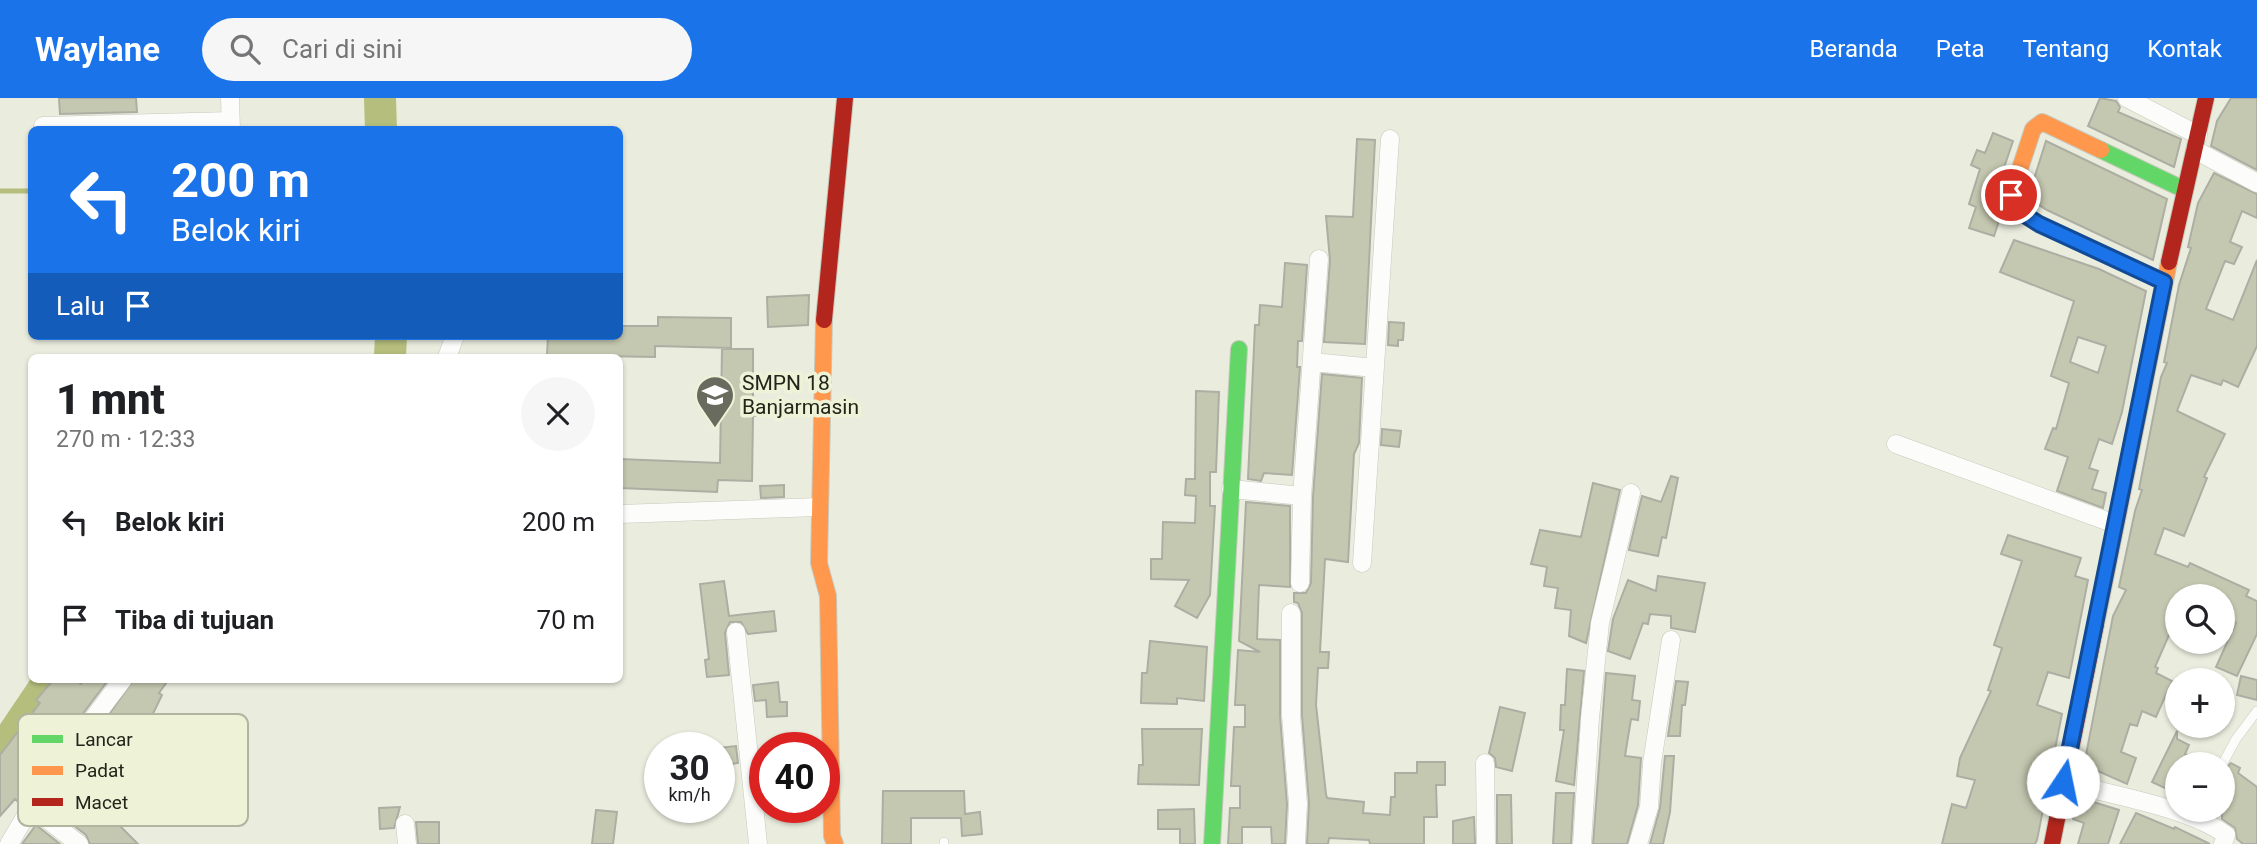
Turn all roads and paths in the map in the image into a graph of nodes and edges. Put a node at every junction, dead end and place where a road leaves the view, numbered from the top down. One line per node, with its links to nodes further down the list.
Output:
1 (230, 98): 5 (street)
2 (845, 98): 20 (street)
3 (2127, 98): 8 (street)
4 (2206, 98): 8 (street)
5 (230, 125): 6 (street)
6 (43, 126)
7 (1390, 139): 15 (street)
8 (2196, 143): 9 (street); 10 (street)
9 (2257, 183)
10 (2185, 190): 12 (street); 12 (street)
11 (1319, 258): 14 (street)
12 (2164, 282): 22 (street)
13 (1239, 349): 17 (street)
14 (1312, 362): 15 (street); 19 (street)
15 (1375, 368): 23 (street)
16 (1896, 444): 22 (street)
17 (1231, 489): 19 (street); 44 (street)
18 (1631, 493): 47 (street)
19 (1302, 496): 24 (street)
20 (818, 507): 21 (street); 43 (street)
21 (623, 514)
22 (2115, 524): 33 (street)
23 (1362, 563)
24 (1300, 583)
25 (1291, 613): 45 (street)
26 (736, 632): 42 (street)
27 (1671, 640): 48 (street)
28 (120, 683): 30 (street)
29 (2257, 711): 31 (lane)
30 (97, 714)
31 (2229, 752)
32 (1485, 763): 46 (street)
33 (2063, 782): 34 (street); 49 (street)
34 (2165, 807)
35 (2206, 822): 50 (street)
36 (405, 824): 41 (street)
37 (19, 826): 39 (street)
38 (56, 826): 40 (street)
39 (9, 844)
40 (79, 844)
41 (407, 844)
42 (758, 844)
43 (835, 844)
44 (1212, 844)
45 (1296, 844)
46 (1486, 844)
47 (1582, 844)
48 (1638, 844)
49 (2052, 844)
50 (2223, 844)

